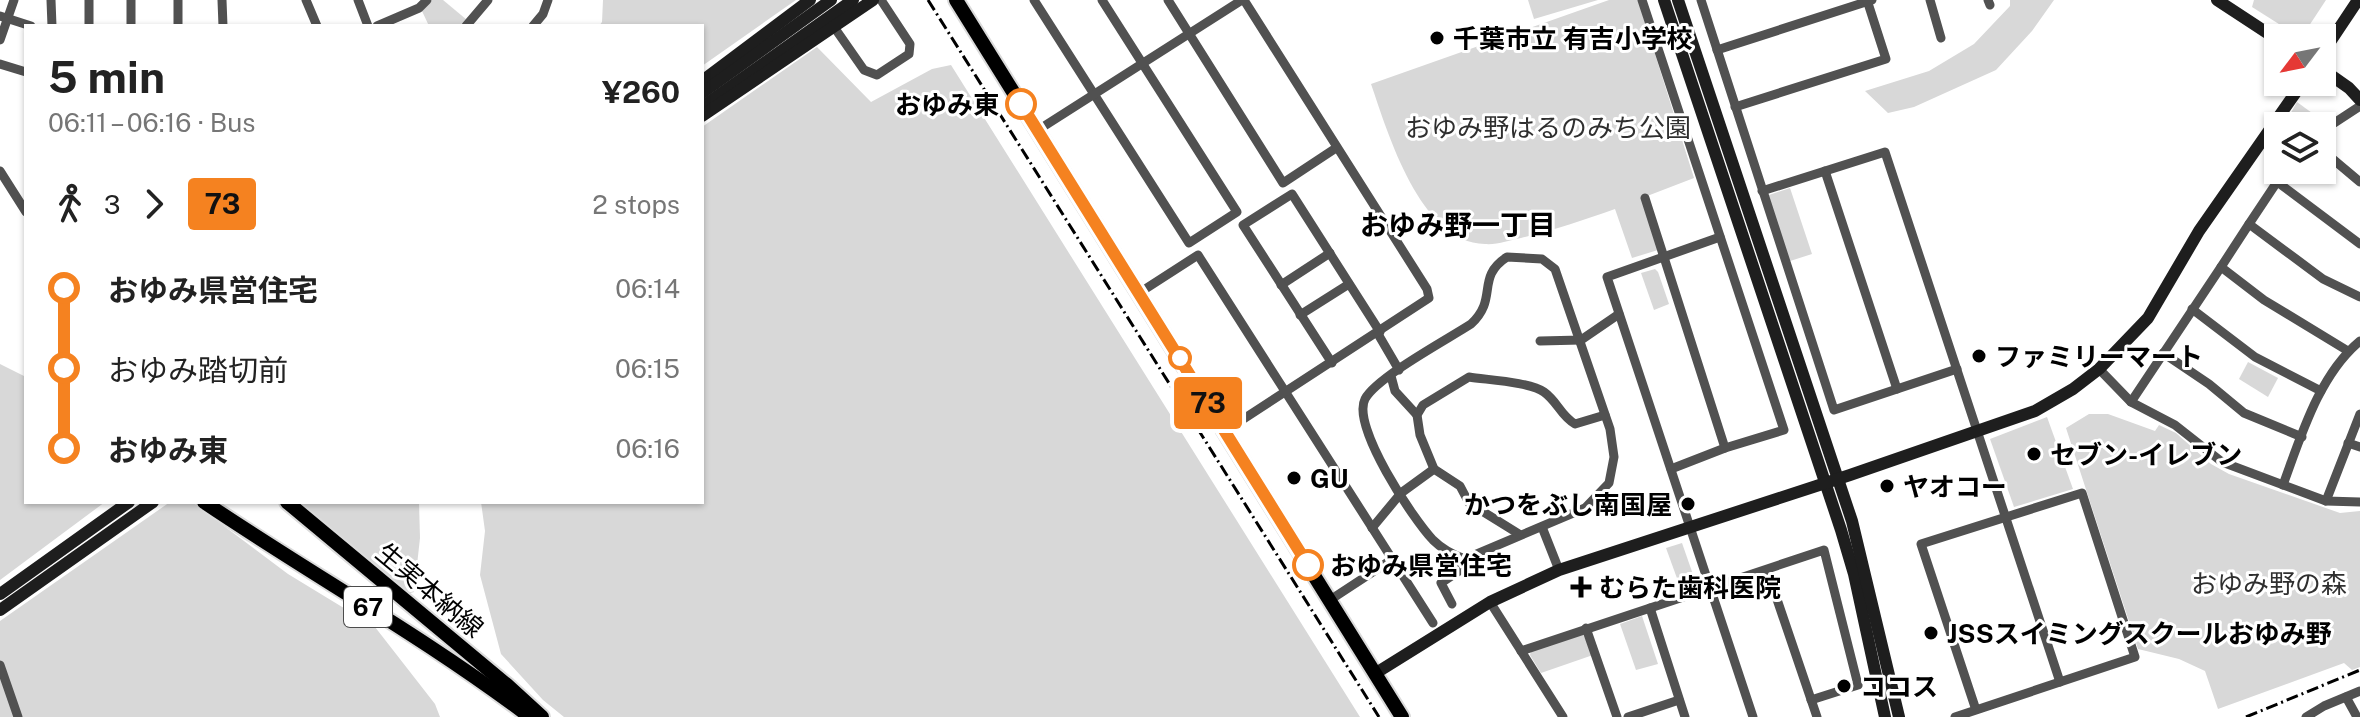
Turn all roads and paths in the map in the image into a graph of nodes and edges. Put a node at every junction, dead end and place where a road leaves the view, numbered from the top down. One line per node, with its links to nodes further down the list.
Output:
1 (14, 0): 30 (street)
2 (51, 0): 32 (street)
3 (89, 0): 33 (street)
4 (131, 0): 34 (street)
5 (178, 0): 35 (street)
6 (222, 0): 36 (street)
7 (306, 0): 37 (street)
8 (358, 0): 38 (street)
9 (427, 0): 39 (street)
10 (488, 0): 40 (street)
11 (548, 0): 41 (street)
12 (810, 0): 53 (street)
13 (831, 0): 54 (street)
14 (853, 0): 58 (street)
15 (873, 0): 42 (street)
16 (881, 0): 42 (street)
17 (956, 0): 62 (main road)
18 (1034, 0): 55 (street)
19 (1102, 0): 50 (street)
20 (1168, 0): 44 (street)
21 (1243, 0): 44 (street); 63 (street)
22 (1642, 0): 74 (street)
23 (1664, 0): 112 (street)
24 (1678, 0): 111 (street)
25 (1701, 0): 48 (street)
26 (1869, 0): 48 (street); 59 (street)
27 (1930, 0): 46 (street)
28 (2217, 0): 43 (street)
29 (2358, 0): 45 (street)
30 (4, 17): 31 (street); 47 (street)
31 (25, 24)
32 (52, 24)
33 (89, 24)
34 (131, 24)
35 (178, 24)
36 (223, 24)
37 (316, 24)
38 (367, 24)
39 (382, 24)
40 (468, 24)
41 (535, 24)
42 (834, 27): 60 (street)
43 (2264, 31)
44 (1189, 33): 50 (street); 63 (street)
45 (2336, 33)
46 (1941, 38)
47 (0, 40)
48 (1717, 50): 59 (street)
49 (0, 64): 51 (street)
50 (1143, 65): 55 (street); 55 (street)
51 (24, 71)
52 (2336, 79): 57 (street)
53 (704, 80)
54 (704, 92)
55 (1094, 95): 62 (street)
56 (2293, 96): 94 (street)
57 (2360, 103): 61 (street)
58 (704, 106)
59 (1735, 107): 70 (street)
60 (704, 115)
61 (2336, 121)
62 (1038, 130): 81 (main road)
63 (1336, 148): 86 (street)
64 (2336, 162): 67 (street)
65 (0, 171): 72 (street)
66 (1825, 171): 70 (street); 93 (street); 96 (street)
67 (2360, 182)
68 (2274, 184): 73 (street)
69 (2280, 184): 75 (street)
70 (1762, 191): 96 (street)
71 (1645, 198): 77 (street)
72 (24, 209)
73 (2249, 224): 78 (street); 82 (street)
74 (1720, 237): 77 (street); 108 (street)
75 (2360, 244)
76 (1330, 253): 79 (street); 80 (street); 80 (street)
77 (1664, 256): 84 (street); 108 (street)
78 (2221, 267): 83 (street); 90 (street)
79 (1349, 284): 85 (street); 86 (street)
80 (1281, 285): 85 (street)
81 (1139, 293): 98 (street); 103 (main road)
82 (2360, 297)
83 (2192, 309): 91 (street); 97 (street)
84 (1619, 314): 87 (street); 110 (street)
85 (1300, 315): 92 (street)
86 (1379, 333): 92 (street); 95 (street)
87 (1581, 340): 88 (street); 95 (street); 102 (street)
88 (1540, 341)
89 (2360, 341): 90 (street)
90 (2348, 351): 97 (street)
91 (2163, 353): 99 (street); 105 (street)
92 (1332, 363): 98 (street)
93 (1957, 369): 96 (street); 104 (street)
94 (2099, 369): 99 (street); 104 (street)
95 (1395, 373): 101 (street); 114 (street)
96 (1897, 389)
97 (2321, 391): 105 (street)
98 (1285, 393): 103 (street); 124 (street)
99 (2131, 402): 113 (street)
100 (2360, 414): 106 (street)
101 (1417, 415): 102 (street); 109 (street)
102 (1605, 415): 123 (street)
103 (1225, 431): 132 (main road)
104 (1978, 431): 111 (street); 121 (street)
105 (2302, 437): 113 (street)
106 (2348, 443): 107 (street); 115 (street)
107 (2360, 447)
108 (1725, 448): 110 (street)
109 (1434, 469): 114 (street); 125 (street)
110 (1671, 469): 122 (street)
111 (1838, 479): 112 (street); 159 (street)
112 (1825, 483): 122 (street); 158 (street)
113 (2283, 485): 115 (street)
114 (1401, 493): 124 (street); 126 (street)
115 (2326, 501): 116 (street)
116 (2360, 502)
117 (126, 504): 131 (street)
118 (150, 504): 136 (street)
119 (207, 504): 149 (main road, 生実本納線 / 67)
120 (289, 504): 150 (main road, 生実本納線 / 67)
121 (2006, 517): 142 (street); 142 (street); 147 (street)
122 (1692, 526): 128 (street); 130 (street)
123 (1542, 527): 125 (street); 128 (street)
124 (1372, 528): 127 (street)
125 (1519, 534): 126 (street)
126 (1465, 559): 134 (street)
127 (1391, 560): 132 (street); 137 (street)
128 (1559, 570): 133 (street)
129 (1767, 570): 130 (street); 146 (street); 146 (street)
130 (1711, 587): 135 (street); 156 (street)
131 (0, 594)
132 (1330, 600): 141 (main road)
133 (1490, 602): 139 (street); 141 (street)
134 (1452, 604)
135 (1650, 608): 138 (street); 145 (street)
136 (0, 610)
137 (1433, 623)
138 (1586, 628): 139 (street); 153 (street)
139 (1521, 651): 152 (street)
140 (0, 665): 148 (street)
141 (1376, 673): 151 (main road)
142 (2060, 682): 147 (street)
143 (2360, 691): 144 (street)
144 (2346, 697): 161 (street); 162 (street)
145 (1679, 700): 154 (street); 155 (street)
146 (1811, 700): 157 (street)
147 (1976, 710): 160 (street)
148 (18, 717)
149 (530, 717)
150 (542, 717)
151 (1402, 717)
152 (1563, 717)
153 (1617, 717)
154 (1628, 717)
155 (1685, 717)
156 (1753, 717)
157 (1817, 717)
158 (1885, 717)
159 (1899, 717)
160 (1955, 717)
161 (2306, 717)
162 (2357, 717)

